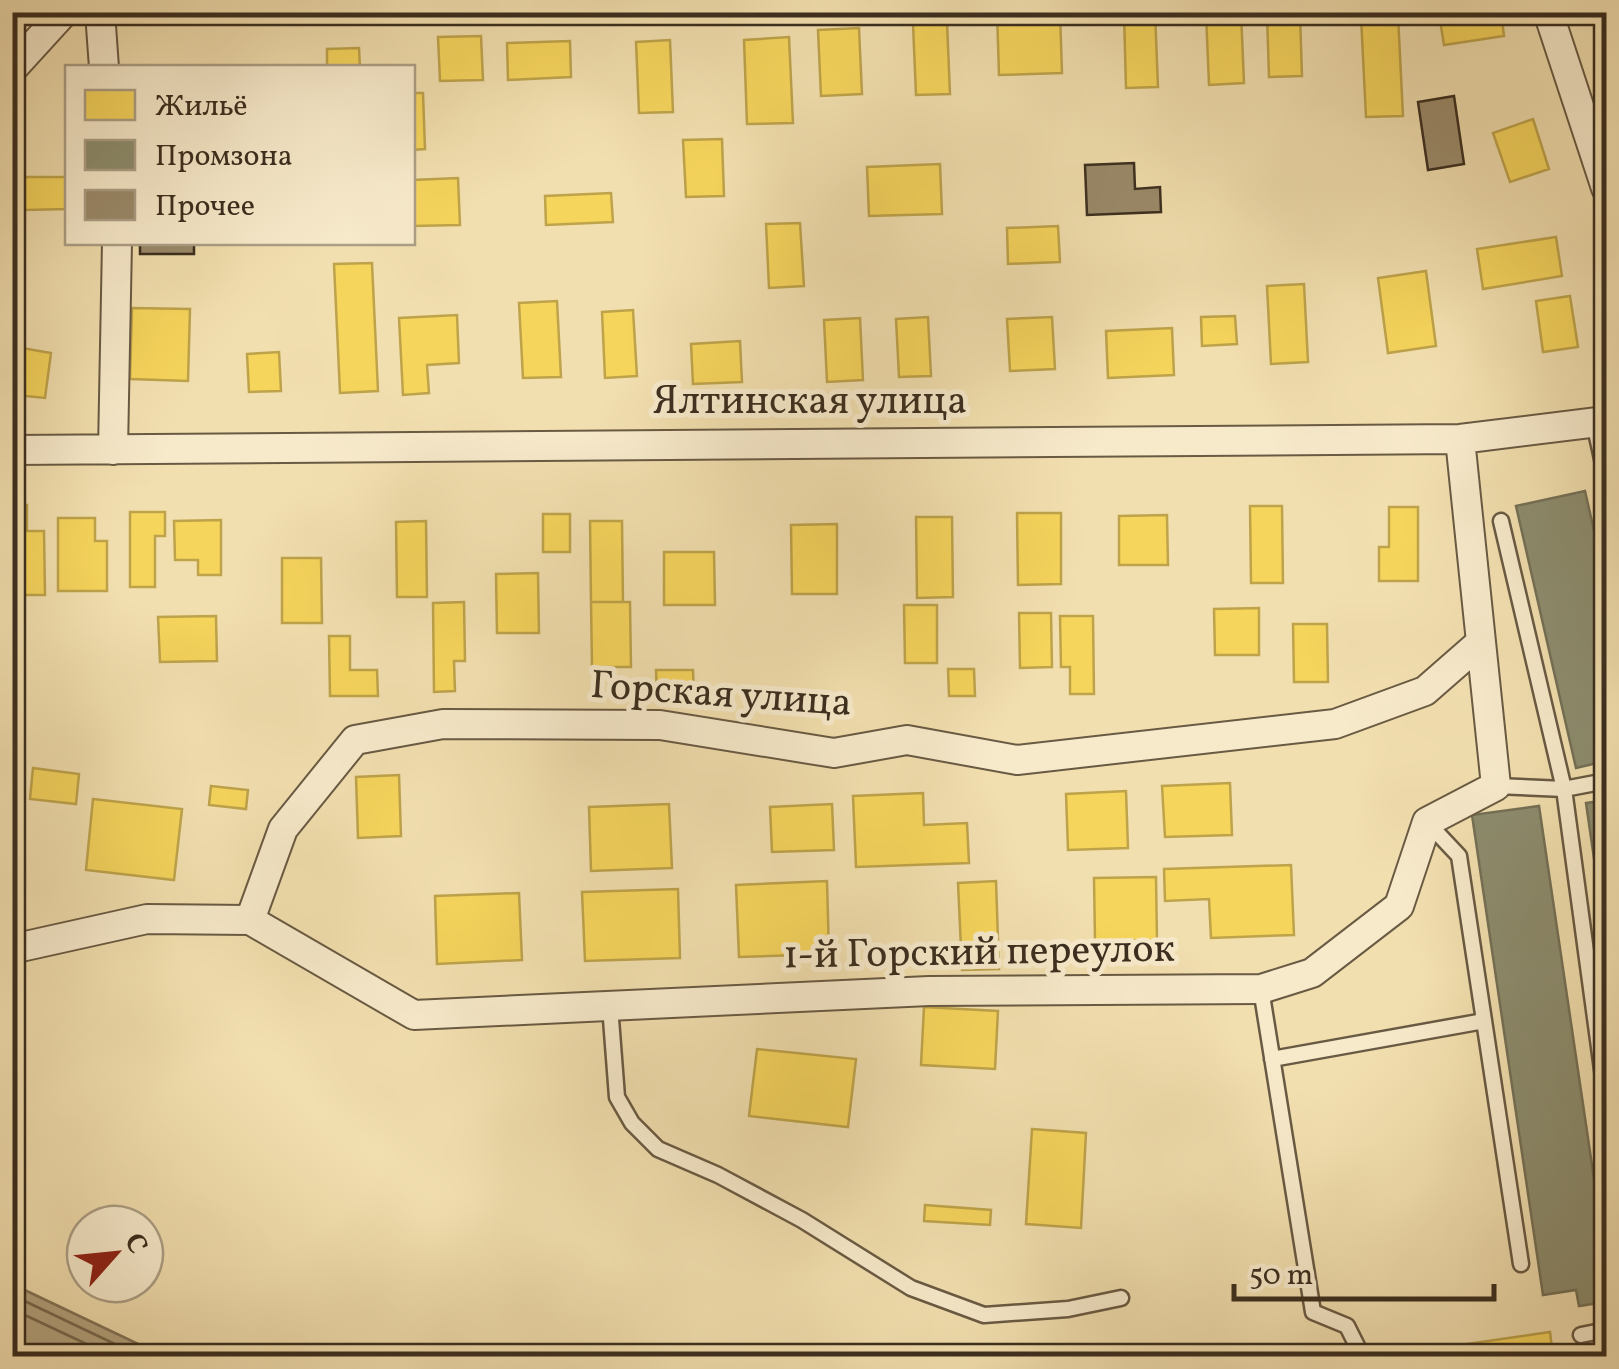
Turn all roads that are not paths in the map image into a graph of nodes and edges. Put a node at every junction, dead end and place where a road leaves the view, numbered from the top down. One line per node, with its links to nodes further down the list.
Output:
1 (64, 12): 5 (street)
2 (100, 12): 4 (street)
3 (1548, 12): 6 (street)
4 (104, 65)
5 (12, 69)
6 (1606, 188)
7 (117, 245): 11 (street)
8 (1600, 422): 9 (street, Ялтинская улица); 12 (lane)
9 (1460, 440): 11 (street, Ялтинская улица); 14 (street)
10 (12, 450): 11 (street, Ялтинская улица)
11 (114, 450)
12 (1606, 476)
13 (1501, 521): 17 (lane)
14 (1481, 642): 16 (street); 19 (street, Горская улица)
15 (1606, 781): 17 (lane)
16 (1496, 786): 17 (lane); 18 (street)
17 (1564, 789): 25 (lane)
18 (1428, 822): 21 (street, 1-й Горский переулок); 23 (lane)
19 (250, 920): 20 (street); 22 (street, 1-й Горский переулок)
20 (12, 949)
21 (1261, 989): 22 (street, 1-й Горский переулок); 24 (lane)
22 (610, 1006): 27 (lane)
23 (1484, 1022): 24 (lane); 26 (lane)
24 (1272, 1059): 30 (lane)
25 (1606, 1099)
26 (1520, 1264)
27 (1121, 1298)
28 (1606, 1330): 29 (lane)
29 (1581, 1334)
30 (1362, 1356)

